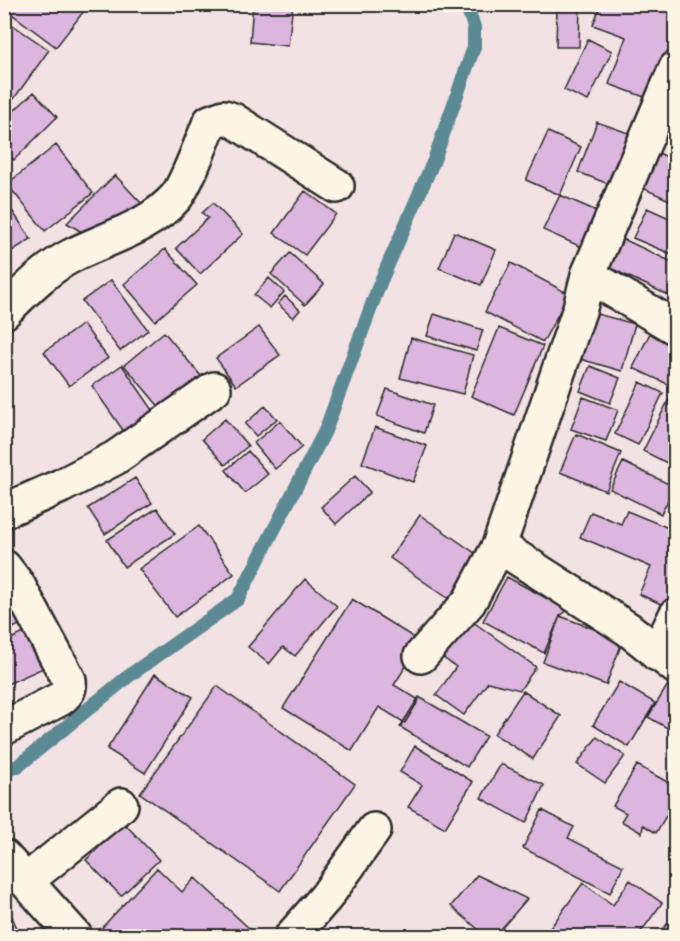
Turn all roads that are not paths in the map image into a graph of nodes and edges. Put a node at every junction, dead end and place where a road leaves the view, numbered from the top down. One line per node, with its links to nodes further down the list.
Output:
1 (675, 68): 2 (street)
2 (665, 121): 4 (street)
3 (337, 186): 5 (street)
4 (588, 275): 6 (street); 9 (street)
5 (4, 312)
6 (675, 328)
7 (214, 389): 8 (street)
8 (4, 511)
9 (499, 546): 12 (street); 13 (street)
10 (4, 567): 14 (street)
11 (675, 615): 13 (street)
12 (421, 656)
13 (666, 660)
14 (4, 728)
15 (121, 805): 18 (street)
16 (374, 830): 20 (street)
17 (4, 857): 18 (street)
18 (26, 881): 19 (street)
19 (75, 936)
20 (292, 936)

